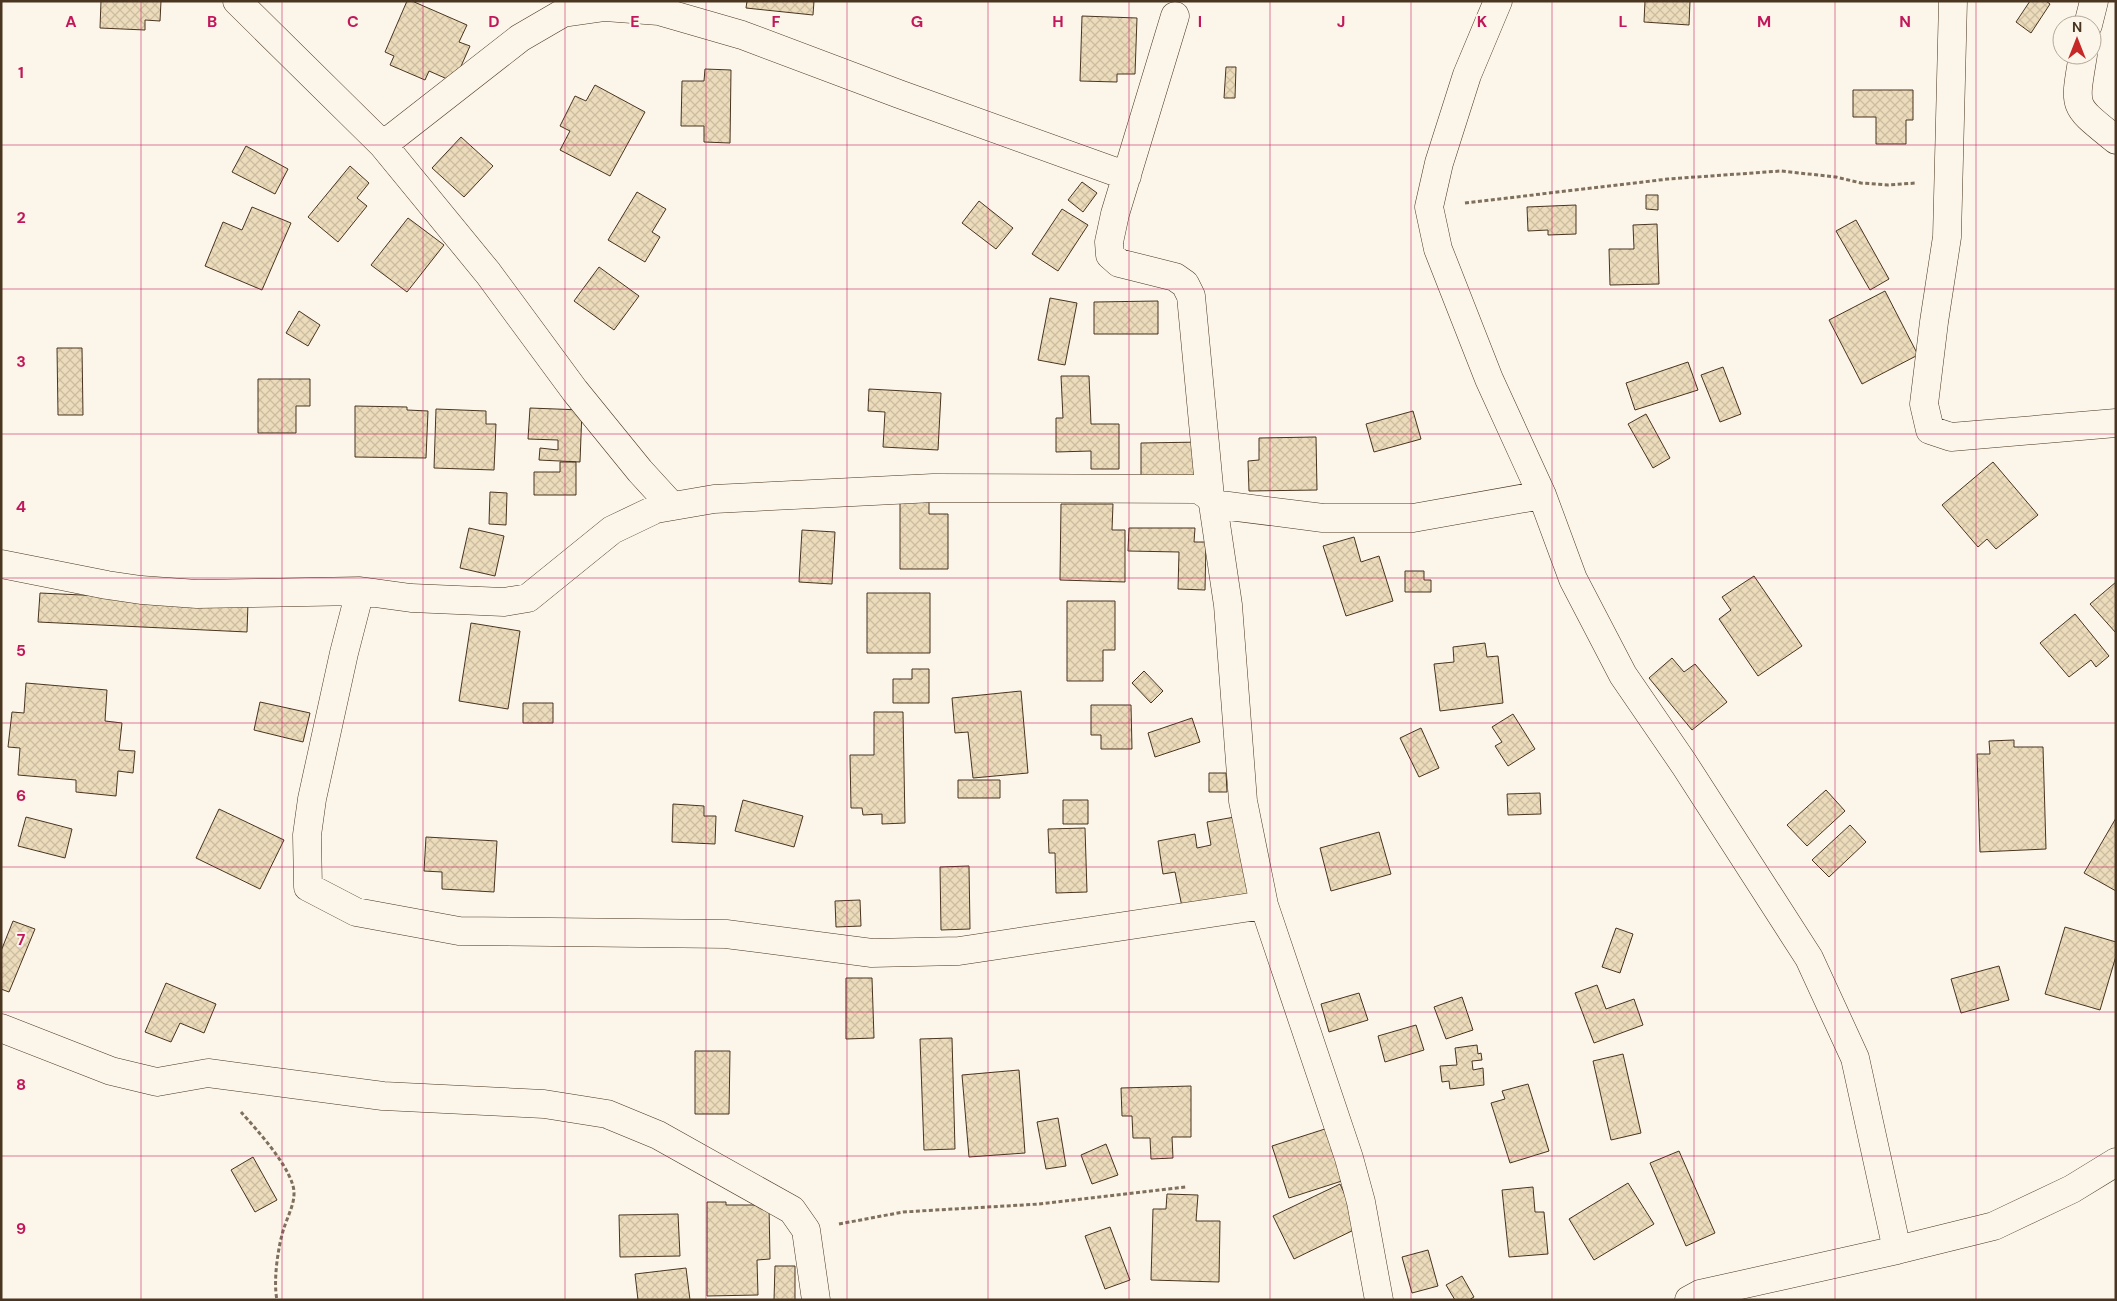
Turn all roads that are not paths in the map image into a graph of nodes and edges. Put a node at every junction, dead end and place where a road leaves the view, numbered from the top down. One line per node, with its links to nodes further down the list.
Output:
1 (237, 1): 9 (street)
2 (1498, 1): 12 (street)
3 (1953, 1): 11 (street)
4 (2094, 1): 5 (street)
5 (2090, 15)
6 (1175, 16): 10 (street)
7 (2081, 65): 8 (street)
8 (2116, 140)
9 (383, 145): 10 (street); 14 (street)
10 (1127, 176): 13 (street)
11 (2116, 423)
12 (1542, 496): 13 (street); 20 (street)
13 (1211, 500): 14 (street); 17 (street)
14 (672, 506): 16 (street)
15 (1, 564): 16 (street)
16 (360, 591): 17 (street)
17 (1264, 905): 22 (street)
18 (1, 1028): 21 (street)
19 (2116, 1162): 20 (street)
20 (1897, 1250): 23 (street)
21 (816, 1300)
22 (1379, 1300)
23 (1689, 1300)

